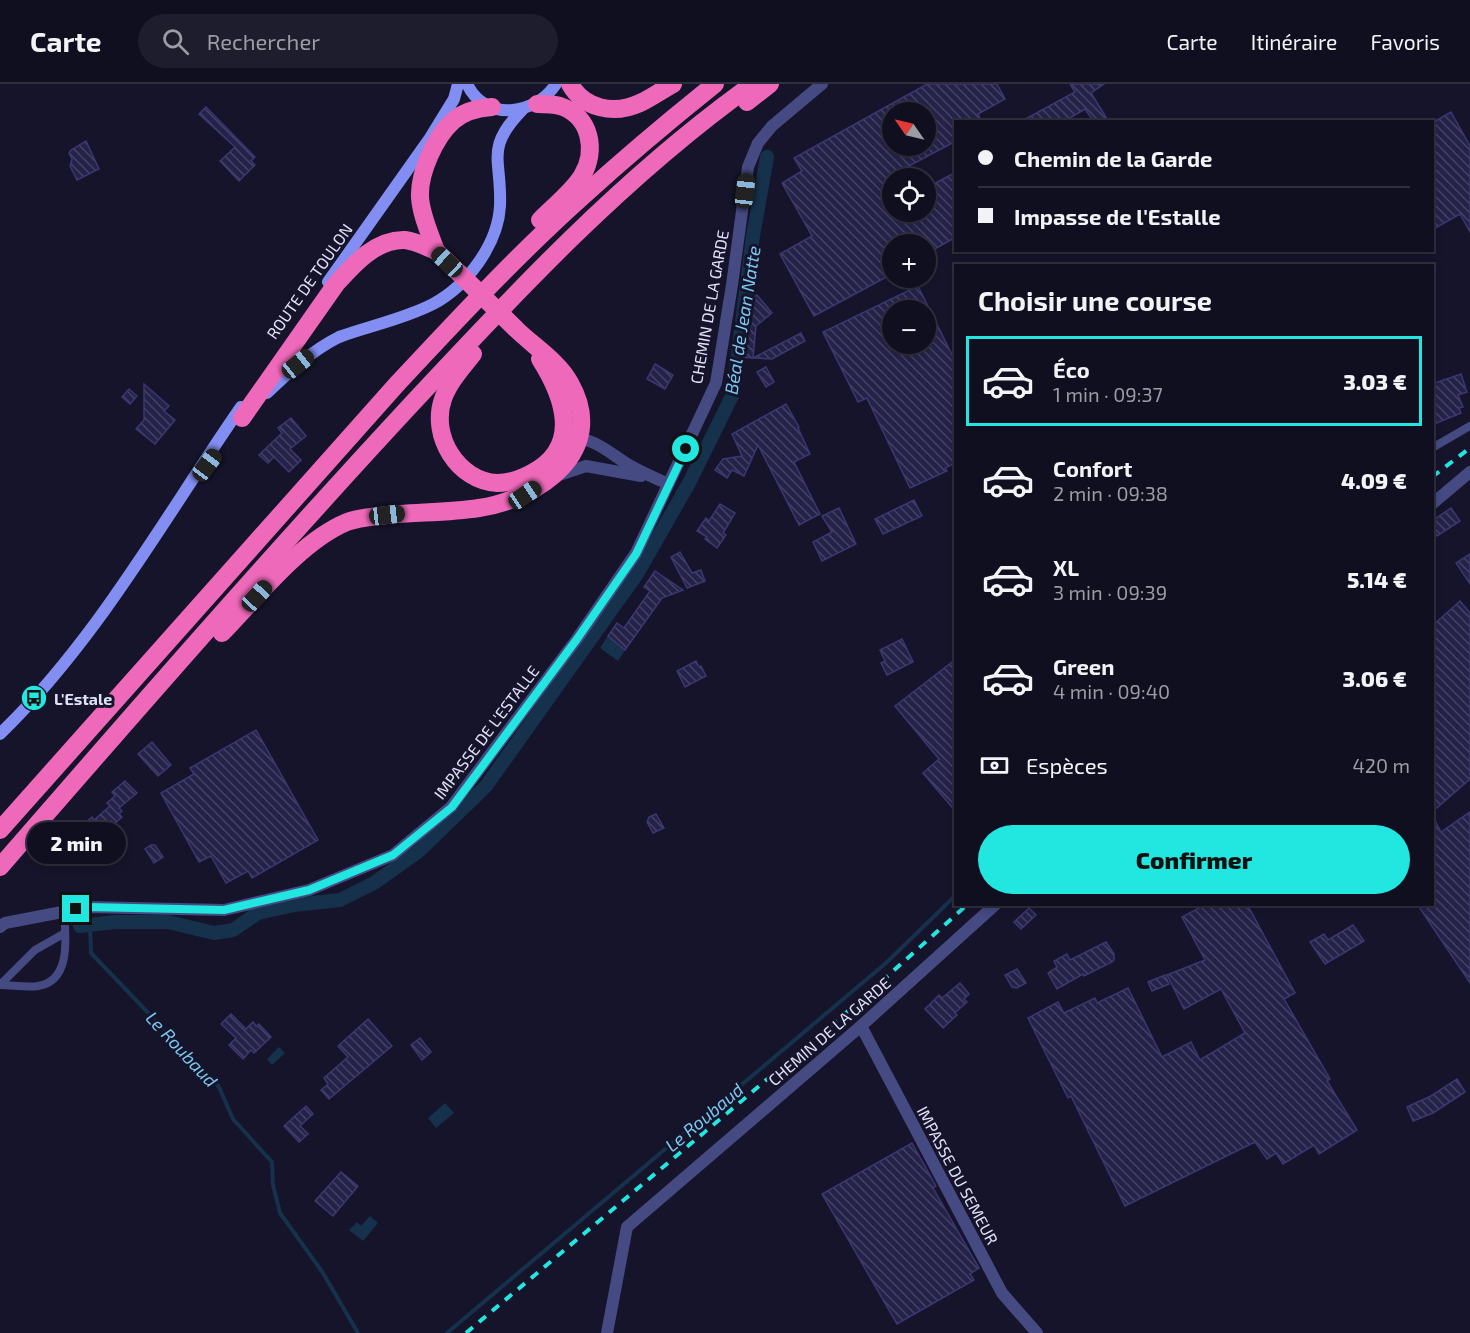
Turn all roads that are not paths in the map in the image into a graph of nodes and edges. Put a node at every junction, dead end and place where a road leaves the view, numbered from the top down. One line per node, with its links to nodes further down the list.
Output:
1 (458, 84): 12 (main road, ROUTE DE TOULON)
2 (467, 84): 11 (main road)
3 (556, 84): 10 (main road, ROUTE DE TOULON)
4 (570, 84): 5 (highway)
5 (673, 84)
6 (715, 84): 25 (highway)
7 (753, 84): 26 (highway)
8 (770, 84): 18 (highway)
9 (822, 84): 20 (street, CHEMIN DE LA GARDE)
10 (530, 106): 11 (main road); 15 (main road, ROUTE DE TOULON); 24 (highway)
11 (492, 107): 13 (highway)
12 (425, 144): 13 (highway); 21 (main road, ROUTE DE TOULON)
13 (436, 251): 14 (highway, bridge); 15 (highway)
14 (518, 331): 18 (highway); 18 (highway)
15 (242, 418): 21 (main road, ROUTE DE TOULON)
16 (1470, 426): 17 (lane)
17 (1434, 447)
18 (574, 448): 20 (street); 20 (street); 26 (highway)
19 (1470, 472): 22 (street)
20 (668, 484): 29 (street, IMPASSE DE L'ESTALLE)
21 (183, 496): 23 (main road, ROUTE DE TOULON)
22 (1434, 502)
23 (0, 734)
24 (0, 815)
25 (0, 830)
26 (27, 836): 27 (highway)
27 (0, 867)
28 (994, 906): 33 (street, CHEMIN DE LA GARDE)
29 (64, 912): 30 (street, IMPASSE DE L'ESTALLE); 31 (lane)
30 (0, 927)
31 (65, 933): 32 (lane); 32 (lane)
32 (0, 985)
33 (861, 1026): 34 (street, CHEMIN DE LA GARDE); 35 (street, IMPASSE DU SEMEUR)
34 (607, 1333)
35 (1037, 1333)

